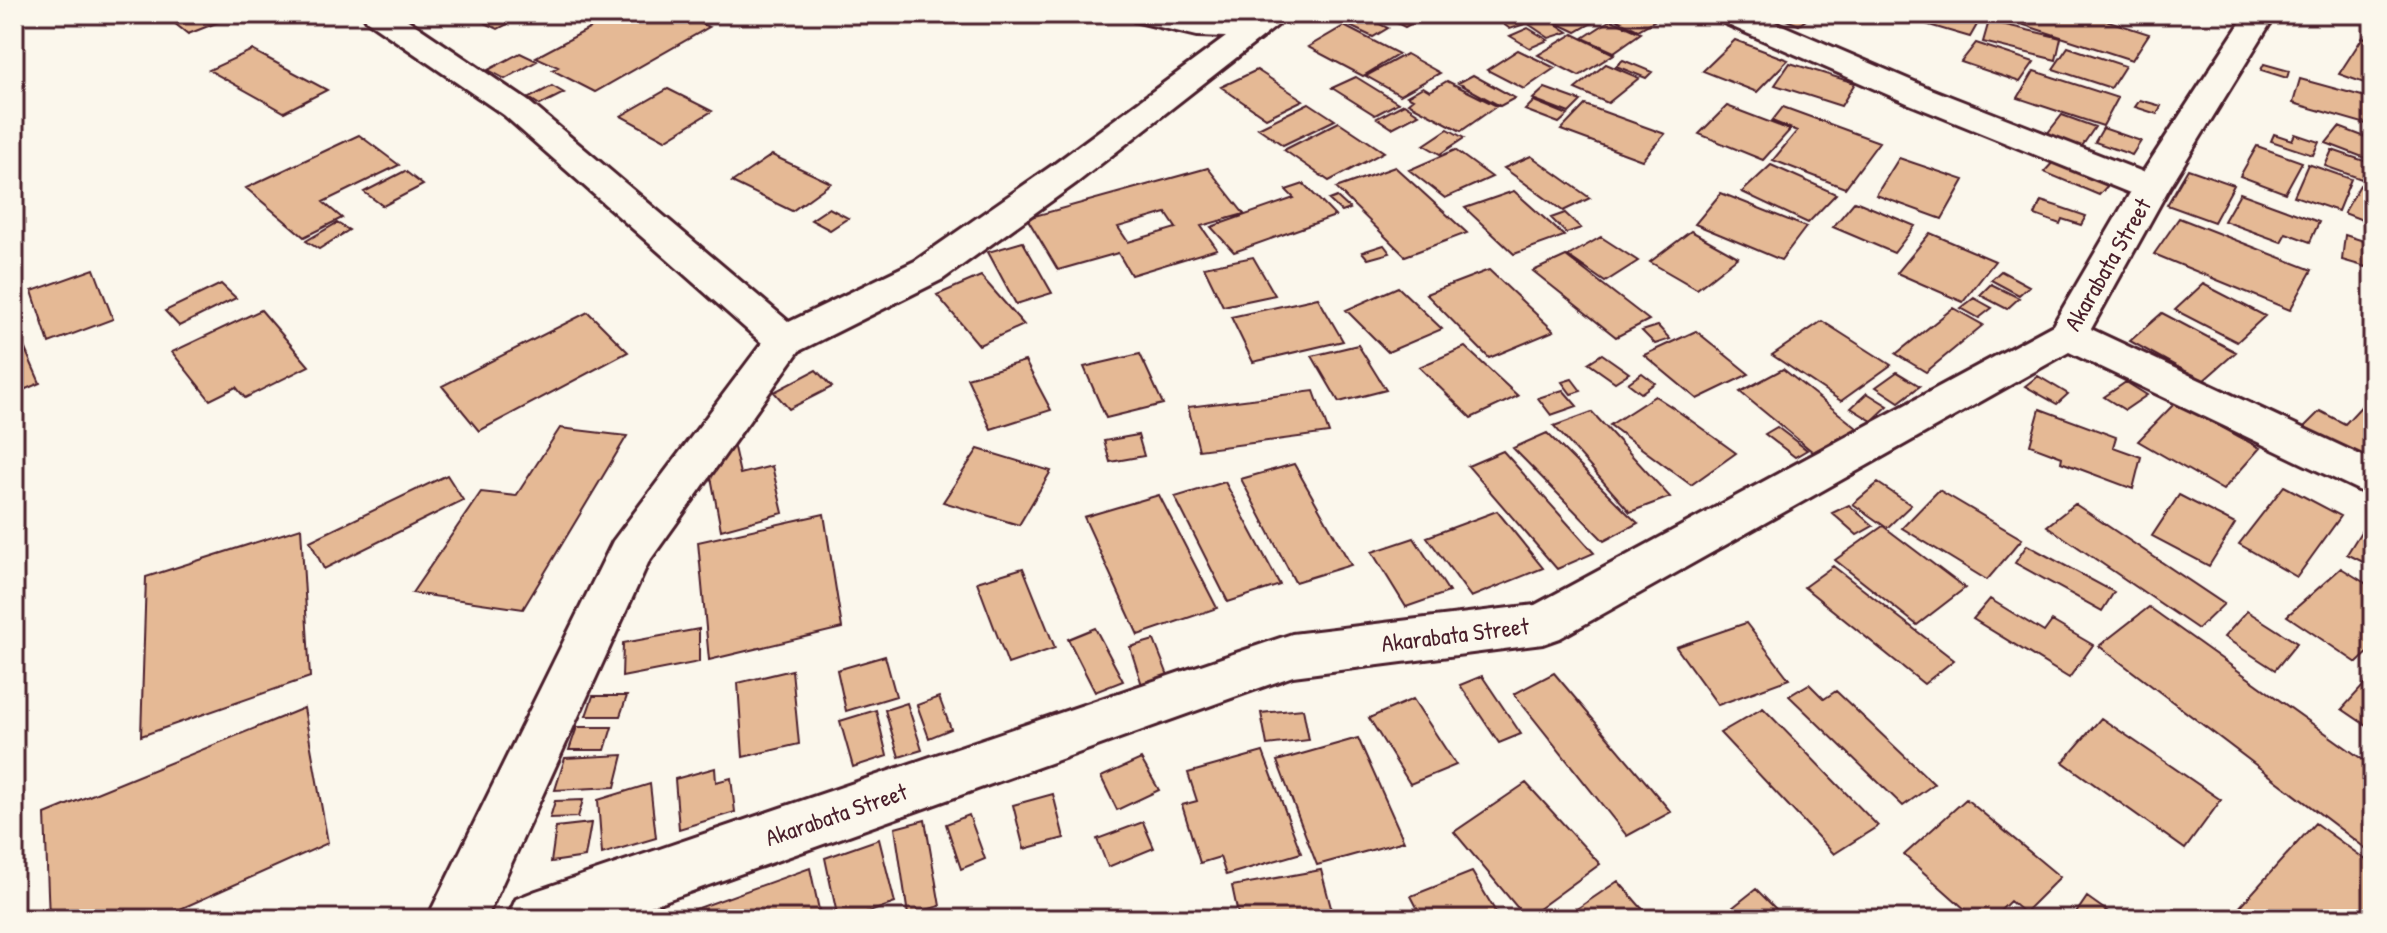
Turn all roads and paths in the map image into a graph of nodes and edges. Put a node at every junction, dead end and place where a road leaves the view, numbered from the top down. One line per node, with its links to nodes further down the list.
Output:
1 (378, 14): 8 (street)
2 (1145, 14): 5 (street)
3 (1730, 14): 6 (street)
4 (2261, 14): 6 (street, Akarabata Street)
5 (1266, 21): 8 (street)
6 (2151, 188): 7 (street, Akarabata Street)
7 (2068, 335): 9 (street); 11 (street, Akarabata Street)
8 (785, 341): 10 (street)
9 (2373, 480)
10 (456, 919)
11 (536, 919)

